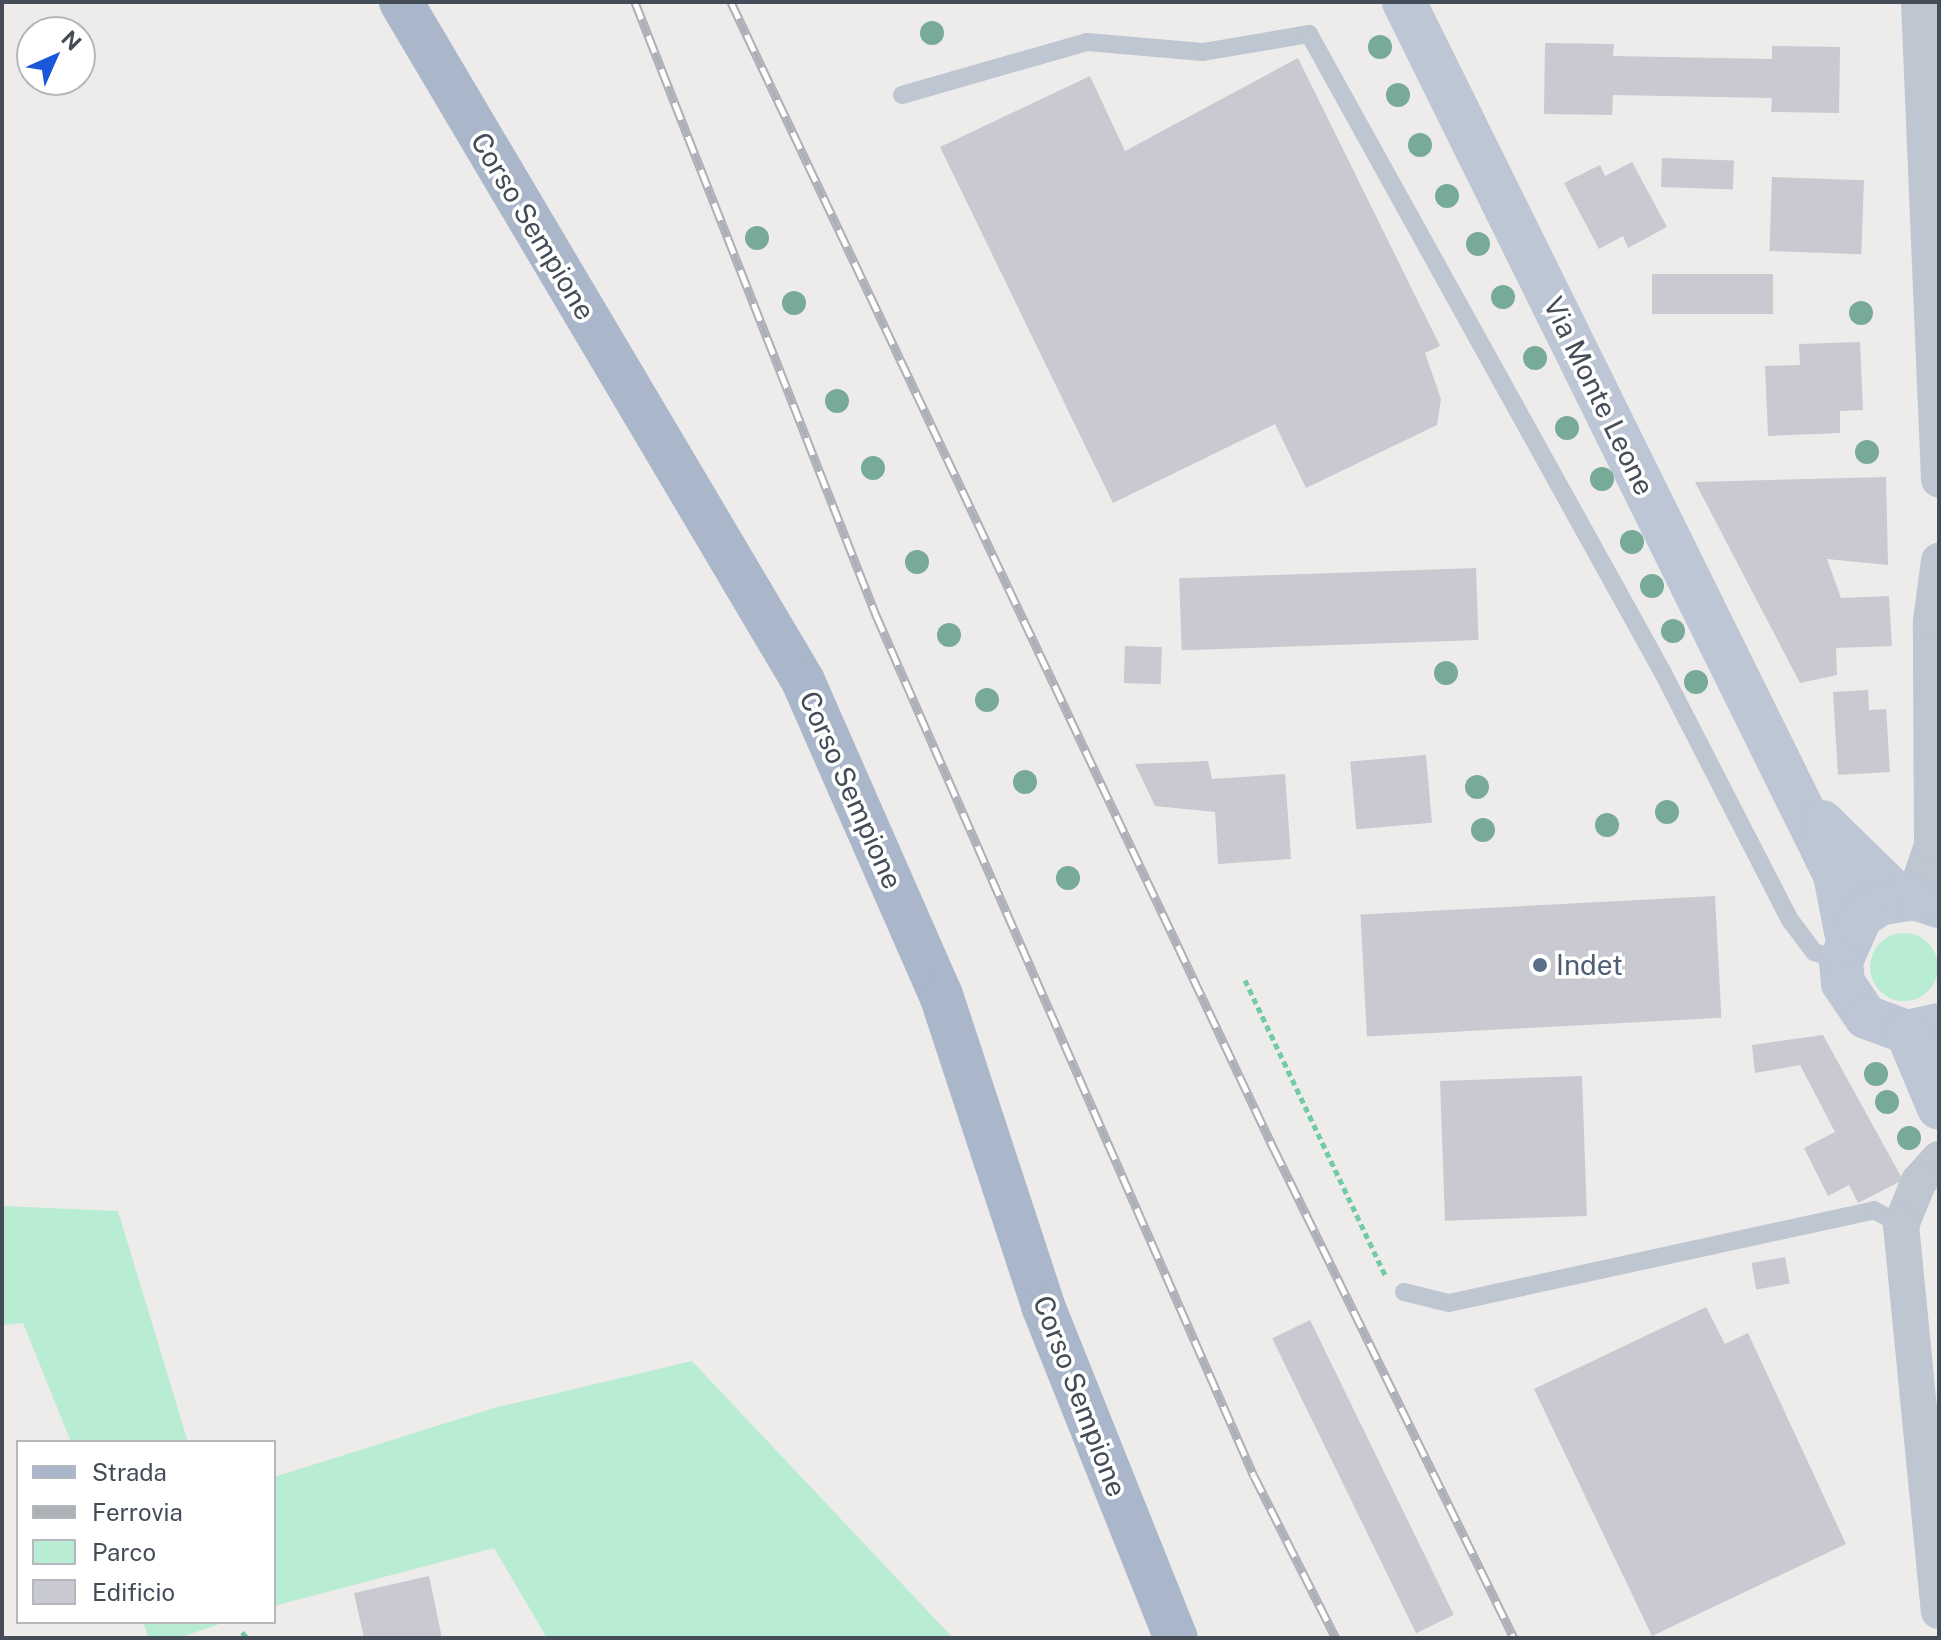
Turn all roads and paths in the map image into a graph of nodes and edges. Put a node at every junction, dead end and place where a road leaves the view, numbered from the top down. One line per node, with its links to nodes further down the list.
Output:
1 (401, 2): 19 (main road, Corso Sempione)
2 (1404, 2): 7 (street, Via Monte Leone)
3 (1919, 2): 5 (street)
4 (902, 95): 9 (lane)
5 (1939, 480)
6 (1939, 561): 8 (street)
7 (1794, 791): 8 (street, Via Monte Leone); 9 (street, Via Monte Leone)
8 (1918, 901): 9 (street)
9 (1844, 949): 11 (street, Via Monte Leone)
10 (1245, 980): 15 (path)
11 (1923, 1028): 12 (street)
12 (1939, 1108)
13 (1939, 1159): 14 (street)
14 (1917, 1216): 15 (lane); 16 (street)
15 (1404, 1292)
16 (1939, 1611)
17 (242, 1632): 18 (path)
18 (247, 1638)
19 (1176, 1638)

